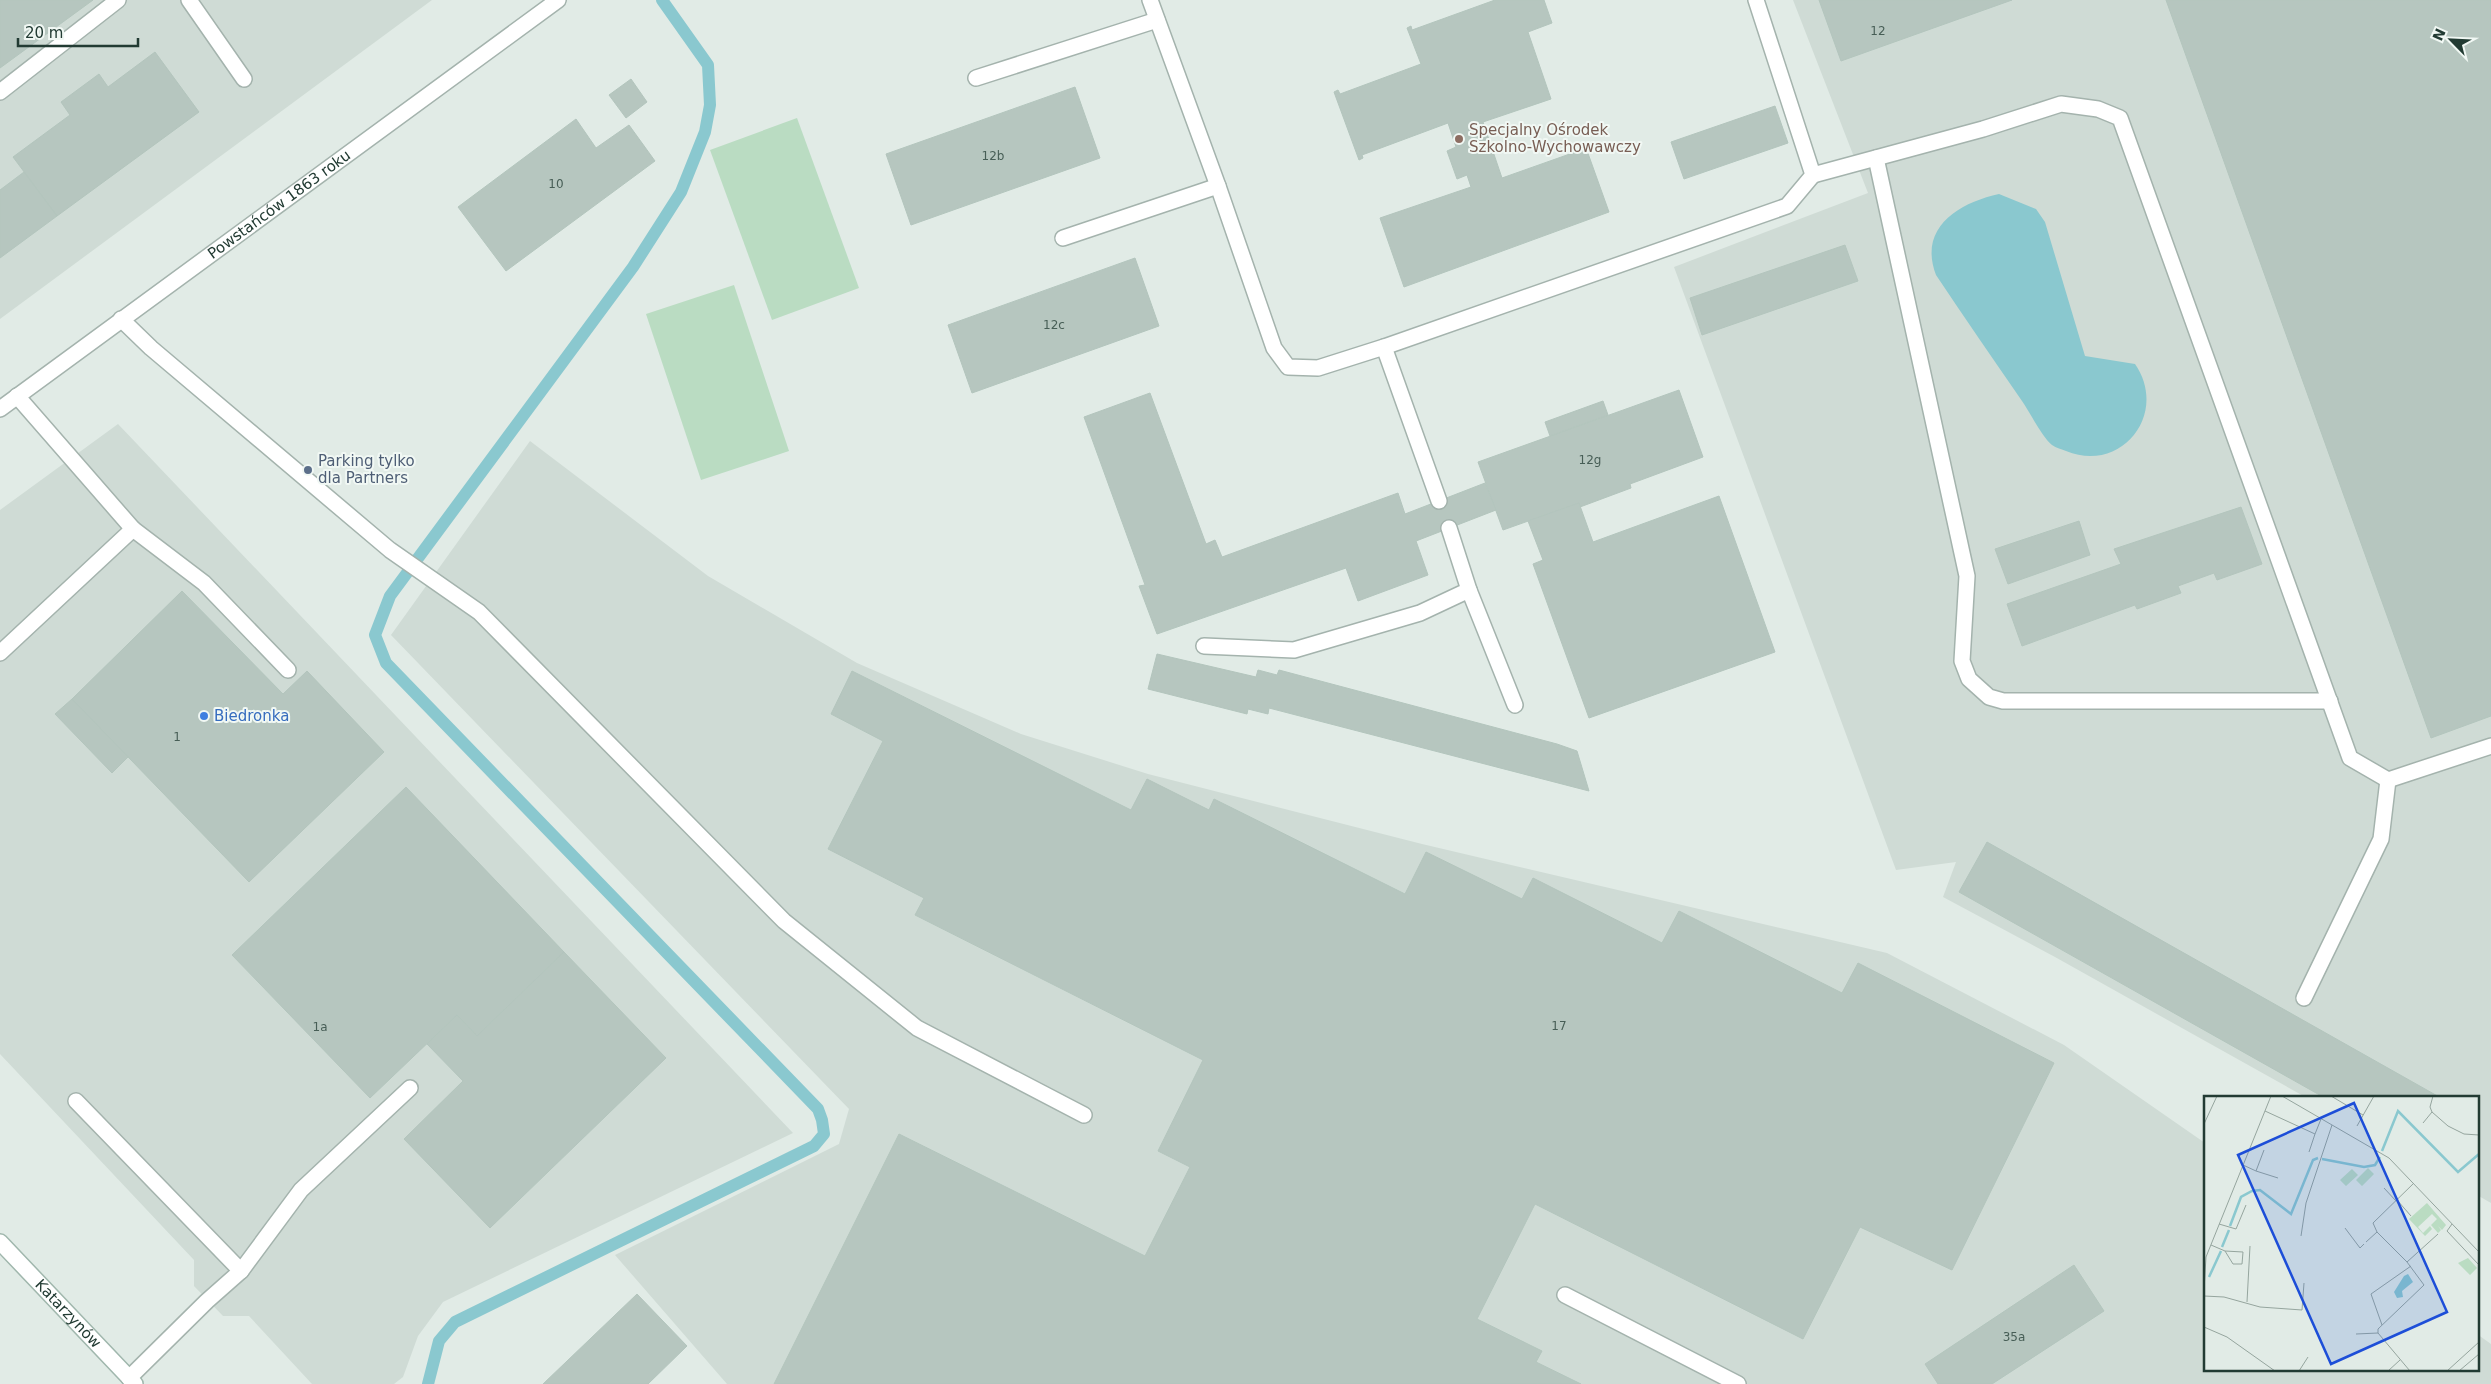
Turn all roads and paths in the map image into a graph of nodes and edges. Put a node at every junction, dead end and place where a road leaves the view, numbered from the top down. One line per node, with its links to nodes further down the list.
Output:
1 (118, 0): 9 (street)
2 (189, 0): 8 (street)
3 (558, 0): 14 (street, Powstańców 1863 roku)
4 (1152, 0): 6 (street)
5 (1756, 0): 11 (street)
6 (1157, 20): 7 (street); 12 (street)
7 (976, 78)
8 (244, 79)
9 (0, 92)
10 (1876, 158): 11 (street); 25 (street); 25 (street)
11 (1813, 175): 15 (street)
12 (1218, 186): 13 (street); 15 (street)
13 (1063, 238)
14 (121, 319): 16 (street, Powstańców 1863 roku); 32 (street)
15 (1384, 347): 18 (street)
16 (17, 396): 17 (street, Powstańców 1863 roku); 20 (street)
17 (0, 409)
18 (1439, 501)
19 (1449, 528): 21 (street)
20 (133, 529): 23 (street); 24 (street)
21 (1469, 590): 22 (street); 26 (street)
22 (1204, 646)
23 (0, 653)
24 (288, 670)
25 (2330, 701): 28 (street)
26 (1515, 704)
27 (2491, 746): 28 (street)
28 (2388, 780): 29 (street)
29 (2304, 998)
30 (410, 1088): 34 (street)
31 (76, 1100): 34 (street)
32 (1084, 1115)
33 (0, 1242): 36 (street, Katarzynów)
34 (241, 1271): 36 (street)
35 (1565, 1295): 37 (street)
36 (132, 1381)
37 (1738, 1384)

